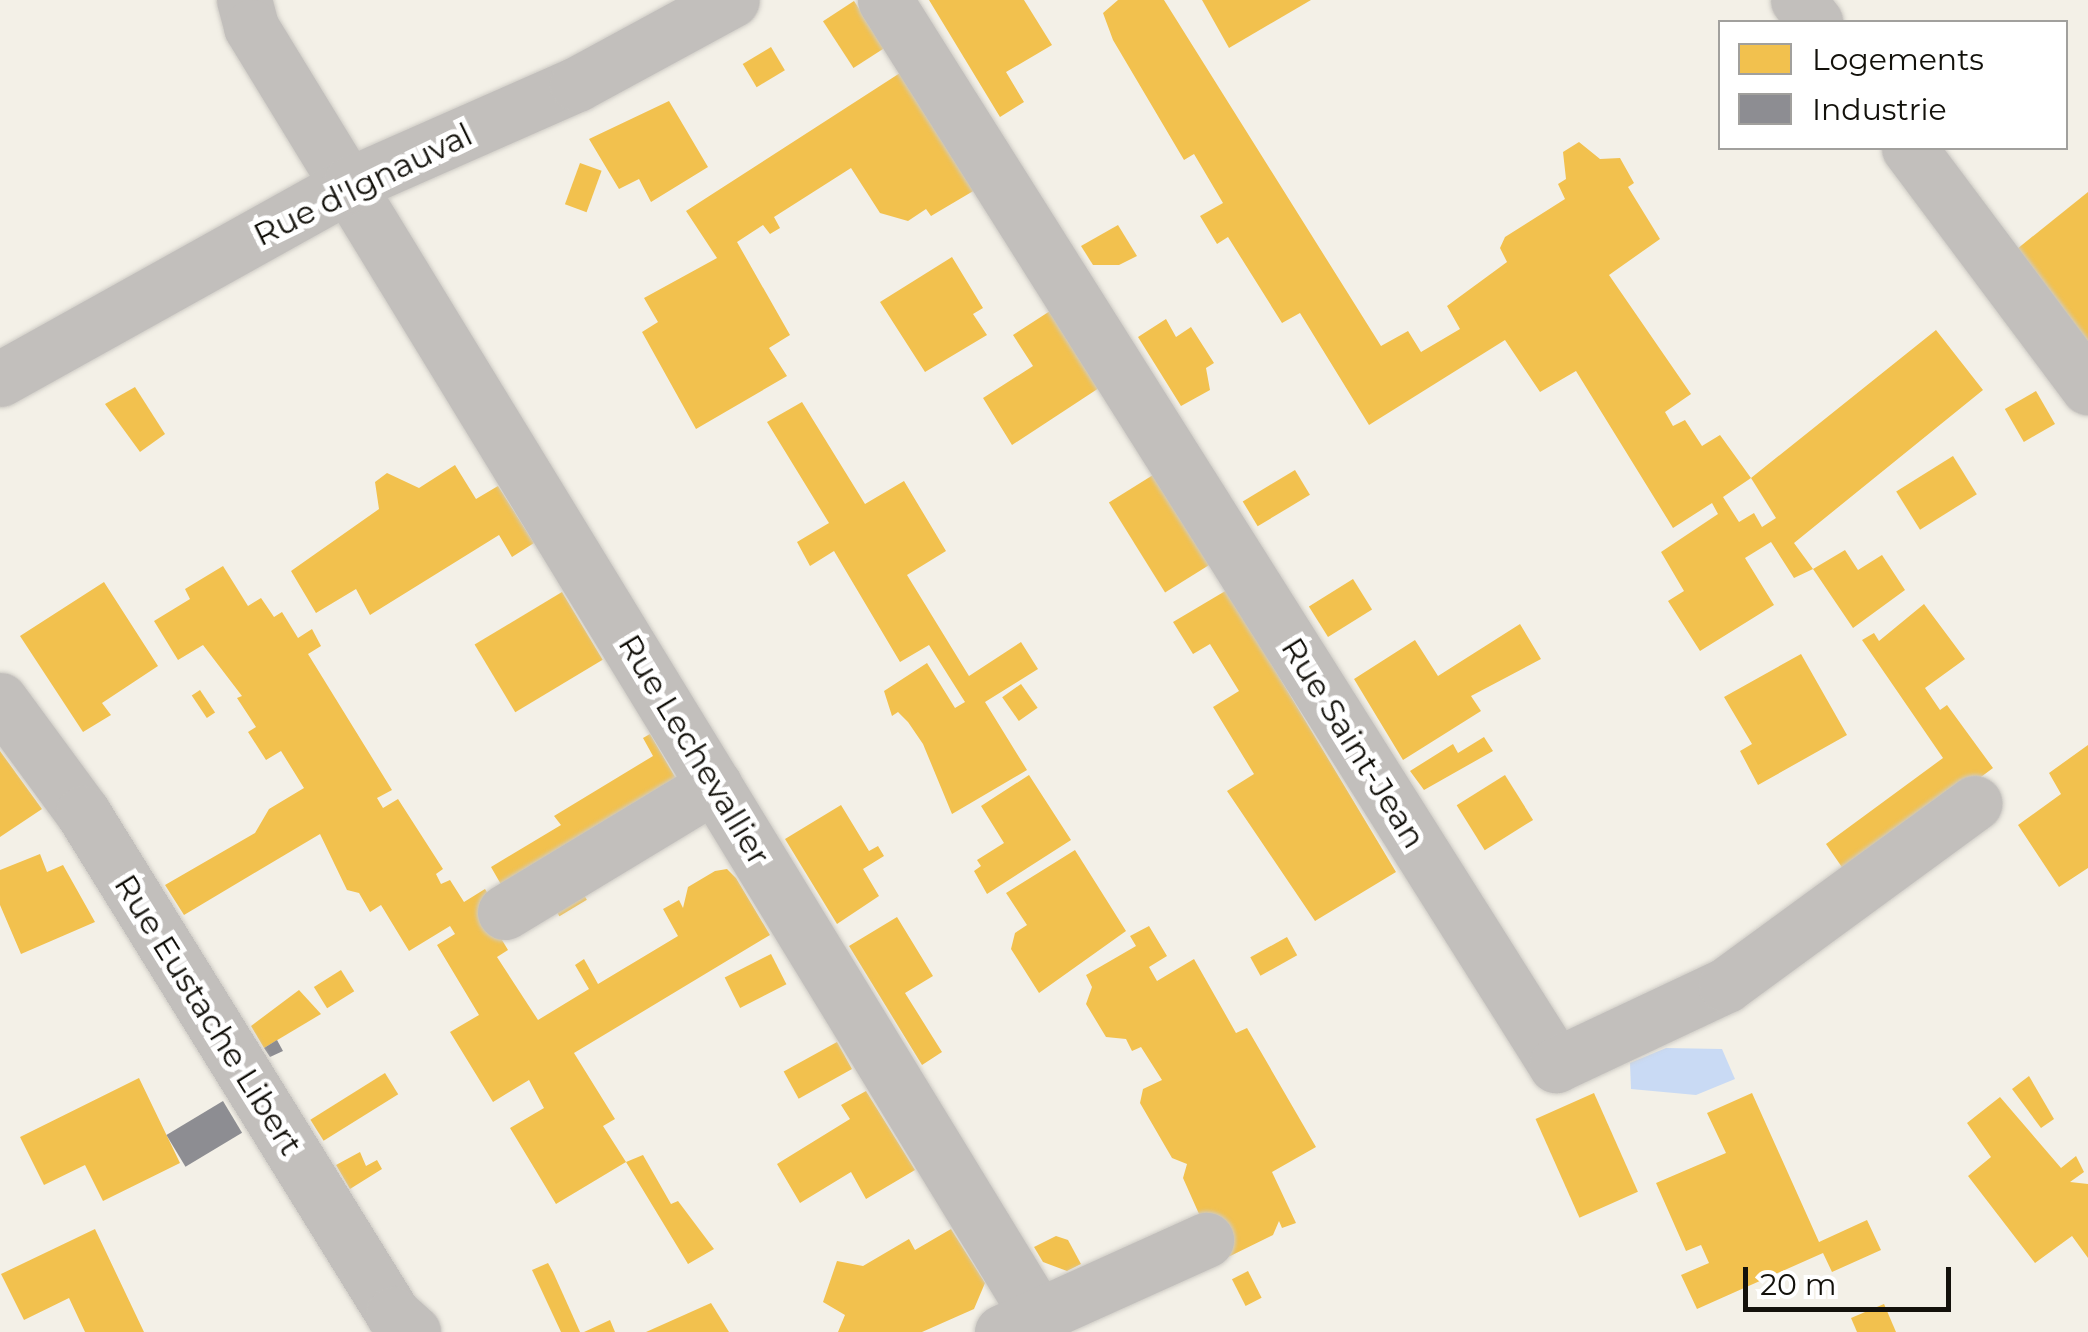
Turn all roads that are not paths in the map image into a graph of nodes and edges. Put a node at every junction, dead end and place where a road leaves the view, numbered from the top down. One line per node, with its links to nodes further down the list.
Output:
1 (244, 0): 7 (street, Rue Lechevallier)
2 (732, 0): 7 (street, Rue d'Ignauval)
3 (885, 0): 12 (street, Rue Saint-Jean)
4 (1798, 0): 5 (street)
5 (1813, 20)
6 (1911, 150): 9 (street)
7 (350, 184): 8 (street, Rue d'Ignauval); 11 (street, Rue Lechevallier)
8 (0, 379)
9 (2088, 386)
10 (0, 700): 16 (street, Rue Eustache Libert)
11 (715, 785): 13 (street); 15 (street, Rue Lechevallier)
12 (1975, 803)
13 (505, 912)
14 (1206, 1240): 15 (street, Rue Lechevallier)
15 (1020, 1324)
16 (413, 1332)

